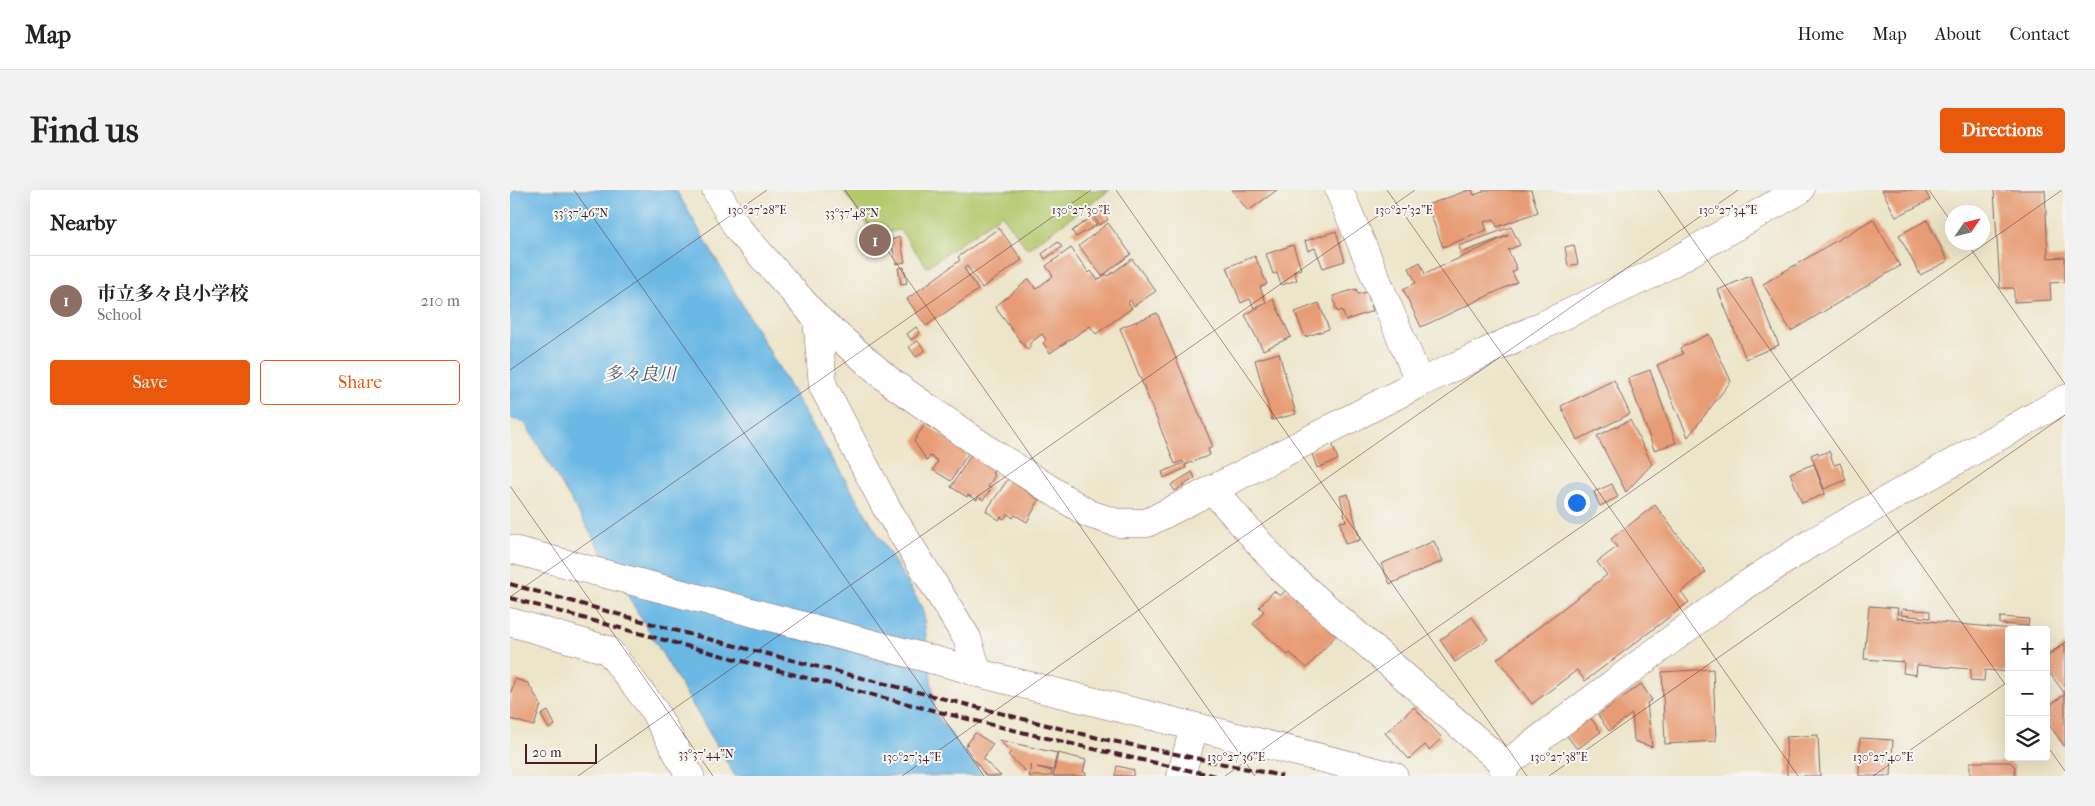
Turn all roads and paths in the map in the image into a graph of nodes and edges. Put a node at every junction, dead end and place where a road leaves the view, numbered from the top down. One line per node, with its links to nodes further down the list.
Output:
1 (716, 190): 4 (street)
2 (1339, 190): 5 (street)
3 (1800, 190): 5 (street)
4 (817, 318): 7 (street); 10 (street)
5 (1420, 383): 7 (street)
6 (2065, 399): 12 (street)
7 (1212, 489): 12 (street)
8 (511, 549): 10 (street)
9 (511, 625): 13 (street)
10 (968, 669): 11 (street)
11 (1194, 727): 14 (street); 15 (street)
12 (1504, 770)
13 (690, 776)
14 (1180, 776)
15 (1394, 776)

